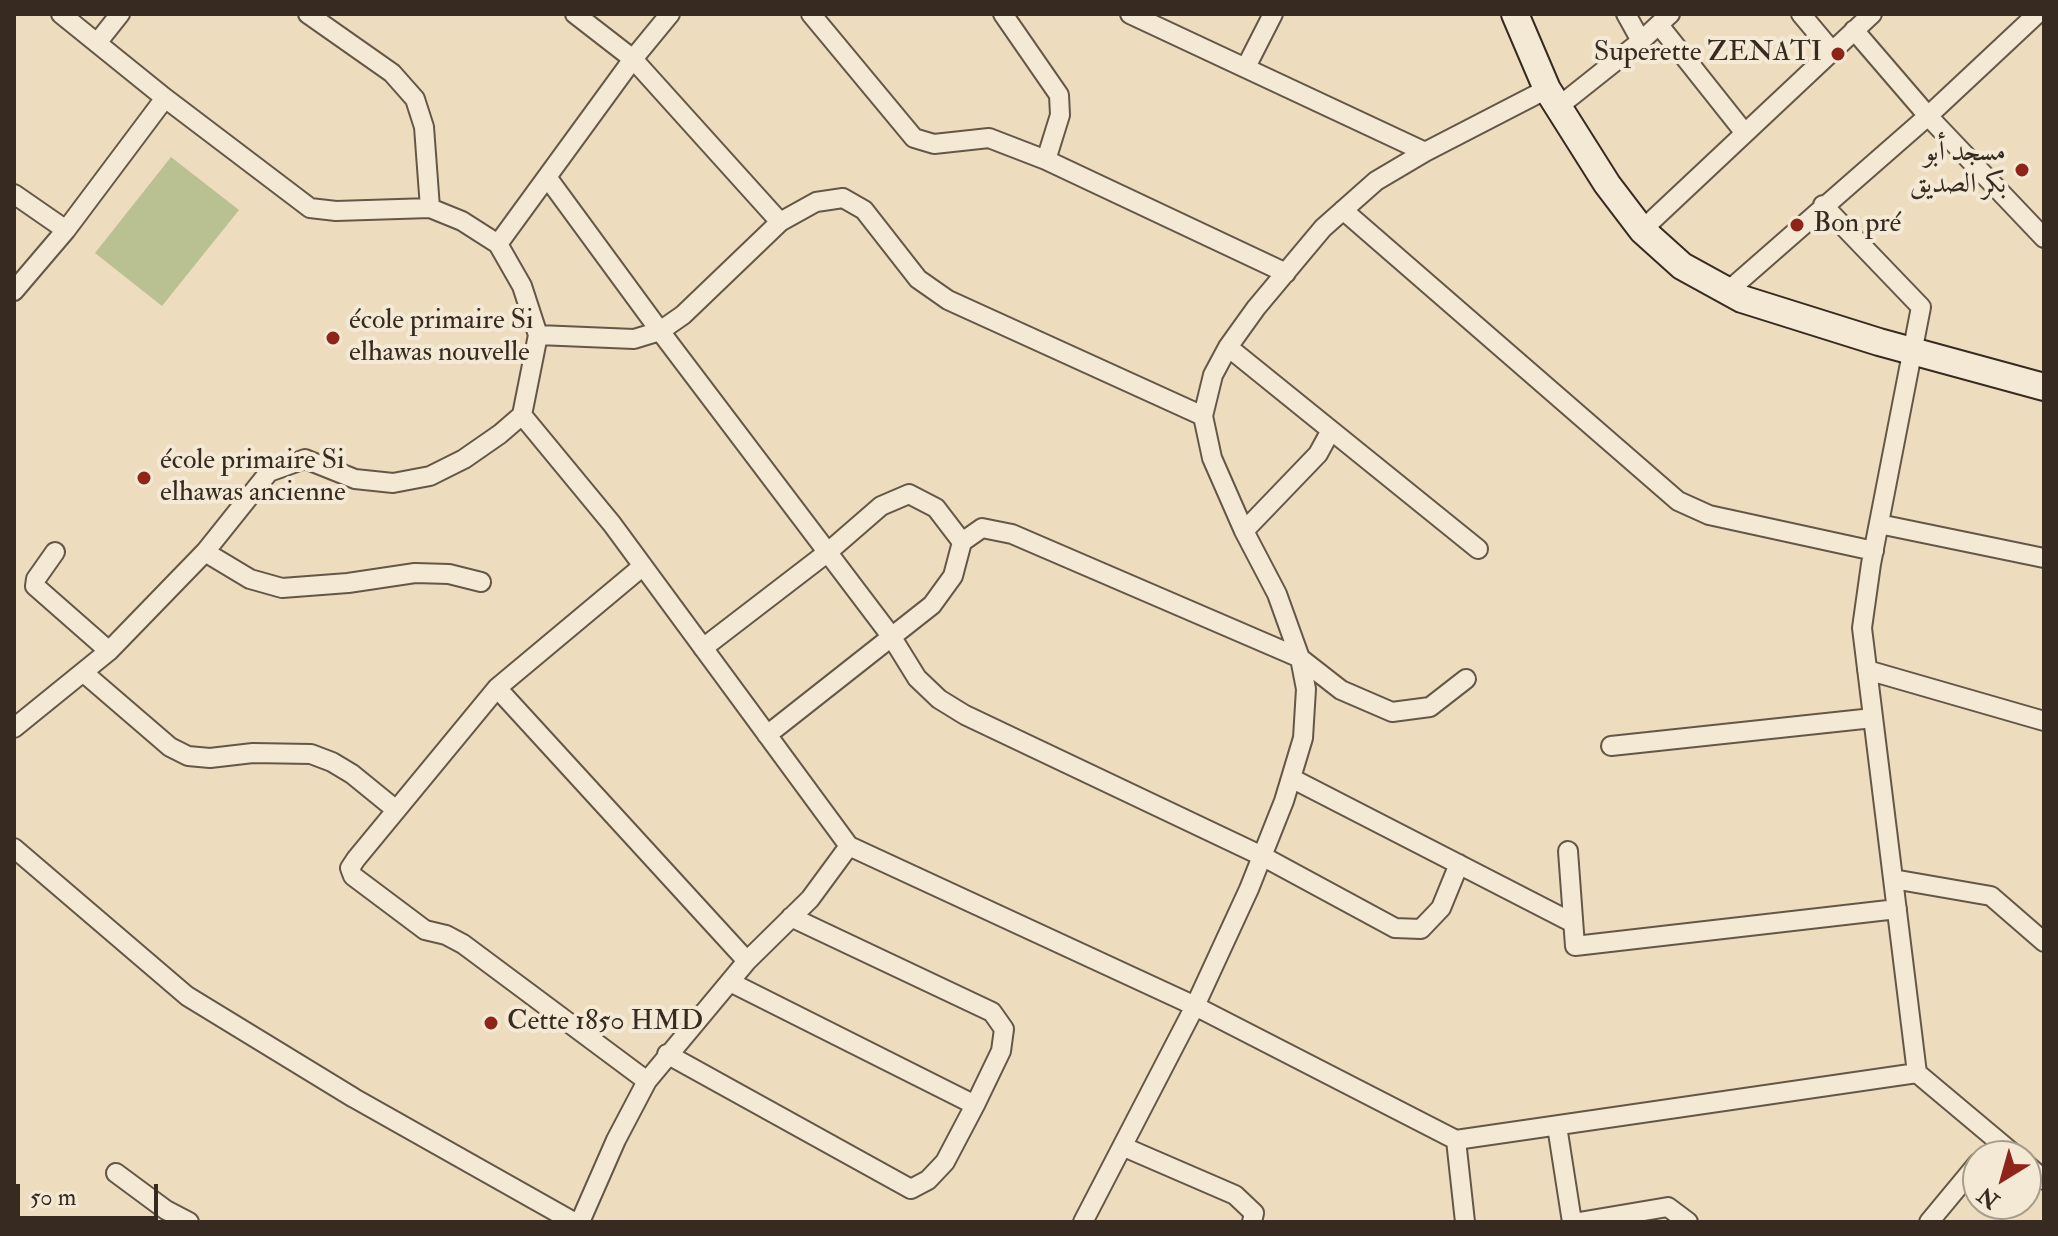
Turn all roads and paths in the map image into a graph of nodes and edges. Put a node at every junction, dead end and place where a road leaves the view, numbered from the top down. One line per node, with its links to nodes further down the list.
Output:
1 (61, 14): 18 (street)
2 (120, 14): 18 (street)
3 (308, 14): 31 (street)
4 (575, 14): 20 (street)
5 (670, 14): 20 (street)
6 (811, 14): 27 (street)
7 (1003, 14): 27 (street)
8 (1130, 14): 21 (street)
9 (1273, 14): 21 (street)
10 (1515, 14): 23 (street)
11 (1626, 14): 17 (street)
12 (1801, 14): 19 (street)
13 (1872, 14): 16 (street)
14 (2037, 14): 24 (street)
15 (1664, 19): 17 (street); 25 (street)
16 (1854, 30): 19 (street); 24 (street)
17 (1641, 41): 23 (street)
18 (97, 43): 22 (street)
19 (1832, 51): 25 (street)
20 (633, 59): 28 (street); 33 (street)
21 (1246, 67): 26 (street)
22 (165, 98): 31 (street); 34 (street)
23 (1553, 98): 26 (street); 35 (street)
24 (1928, 116): 30 (street); 36 (street)
25 (1744, 132): 35 (street)
26 (1425, 152): 32 (street)
27 (1046, 160): 38 (street)
28 (547, 177): 37 (street); 41 (street)
29 (14, 194): 34 (street)
30 (1823, 205): 40 (street); 44 (street)
31 (430, 208): 37 (street)
32 (1343, 210): 38 (street); 53 (street)
33 (780, 222): 41 (street); 47 (street)
34 (66, 230): 39 (street)
35 (1642, 230): 40 (street)
36 (2044, 238)
37 (498, 244): 42 (street)
38 (1286, 273): 43 (street)
39 (14, 291)
40 (1728, 291): 44 (street)
41 (660, 331): 42 (street); 56 (street)
42 (538, 335): 46 (street)
43 (1228, 347): 47 (street); 48 (street)
44 (1912, 350): 45 (street); 49 (street)
45 (2044, 387)
46 (522, 415): 55 (street); 58 (street)
47 (1203, 416): 50 (street)
48 (1330, 432): 50 (street); 52 (street)
49 (1879, 524): 53 (street); 57 (street)
50 (1244, 531): 63 (street)
51 (962, 542): 56 (street); 60 (street); 63 (street)
52 (1478, 549)
53 (1874, 551): 64 (street)
54 (55, 552): 62 (street)
55 (205, 552): 59 (street); 62 (street)
56 (828, 552): 60 (street); 61 (street)
57 (2044, 558)
58 (643, 566): 61 (street); 67 (street)
59 (481, 582)
60 (891, 636): 71 (street); 78 (street)
61 (703, 648): 71 (street)
62 (109, 651): 65 (street)
63 (1300, 658): 66 (street); 73 (street)
64 (1867, 670): 68 (street); 69 (street)
65 (84, 673): 70 (street); 74 (street)
66 (1466, 679)
67 (497, 688): 74 (street); 85 (street)
68 (1873, 718): 72 (street); 80 (street)
69 (2044, 721)
70 (14, 728)
71 (767, 735): 75 (street)
72 (1611, 746)
73 (1291, 778): 78 (street); 79 (street)
74 (395, 809): 90 (street)
75 (849, 846): 82 (street); 87 (street)
76 (14, 848): 100 (street)
77 (1568, 851): 83 (street)
78 (1262, 856): 79 (street); 87 (street)
79 (1459, 864): 83 (street)
80 (1893, 879): 81 (street); 84 (street)
81 (1897, 909): 83 (street); 89 (street)
82 (791, 917): 85 (street); 91 (street)
83 (1573, 923)
84 (2044, 942)
85 (747, 961): 86 (street)
86 (730, 982): 88 (street); 91 (street)
87 (1195, 1006): 94 (street); 95 (street)
88 (667, 1054): 90 (street); 91 (street)
89 (1917, 1073): 92 (street); 93 (street)
90 (647, 1081): 101 (street)
91 (975, 1105)
92 (1557, 1126): 94 (street); 104 (street)
93 (1997, 1139)
94 (1456, 1140): 103 (street)
95 (1124, 1147): 98 (street); 102 (street)
96 (116, 1173): 99 (street)
97 (1962, 1182): 107 (street)
98 (1091, 1219)
99 (189, 1222)
100 (574, 1222)
101 (580, 1222)
102 (1252, 1222)
103 (1465, 1222)
104 (1572, 1222)
105 (1579, 1222): 106 (street)
106 (1688, 1222)
107 (1929, 1222)

